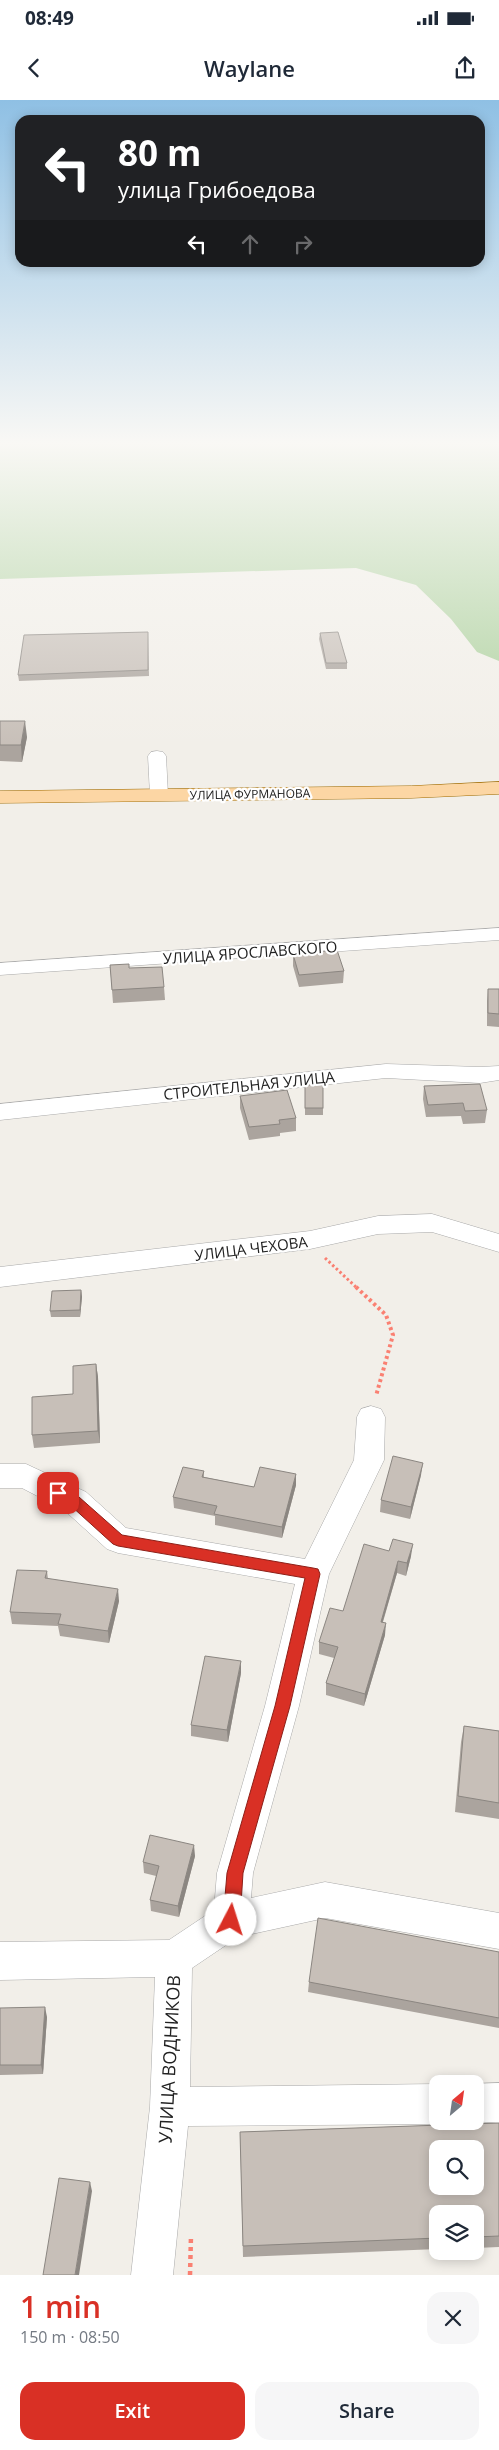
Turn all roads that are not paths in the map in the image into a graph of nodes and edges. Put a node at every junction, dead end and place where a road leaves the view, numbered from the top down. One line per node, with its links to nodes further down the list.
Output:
1 (156, 756): 3 (street)
2 (499, 788): 3 (main road, УЛИЦА ФУРМАНОВА)
3 (159, 795): 4 (main road, УЛИЦА ФУРМАНОВА)
4 (0, 796)
5 (499, 934): 6 (street, УЛИЦА ЯРОСЛАВСКОГО)
6 (0, 969)
7 (499, 1073): 8 (street, СТРОИТЕЛЬНАЯ УЛИЦА)
8 (0, 1112)
9 (499, 1243): 10 (street, УЛИЦА ЧЕХОВА)
10 (0, 1277)
11 (371, 1417): 13 (street)
12 (0, 1476): 13 (street)
13 (313, 1574): 14 (street)
14 (231, 1920): 15 (street); 16 (street, УЛИЦА ВОДНИКОВ)
15 (499, 1931)
16 (174, 1958): 17 (street); 21 (street, УЛИЦА ВОДНИКОВ)
17 (0, 1961)
18 (484, 2103): 19 (street)
19 (499, 2103)
20 (429, 2104): 21 (street)
21 (170, 2107): 22 (street, УЛИЦА ВОДНИКОВ)
22 (152, 2275)

